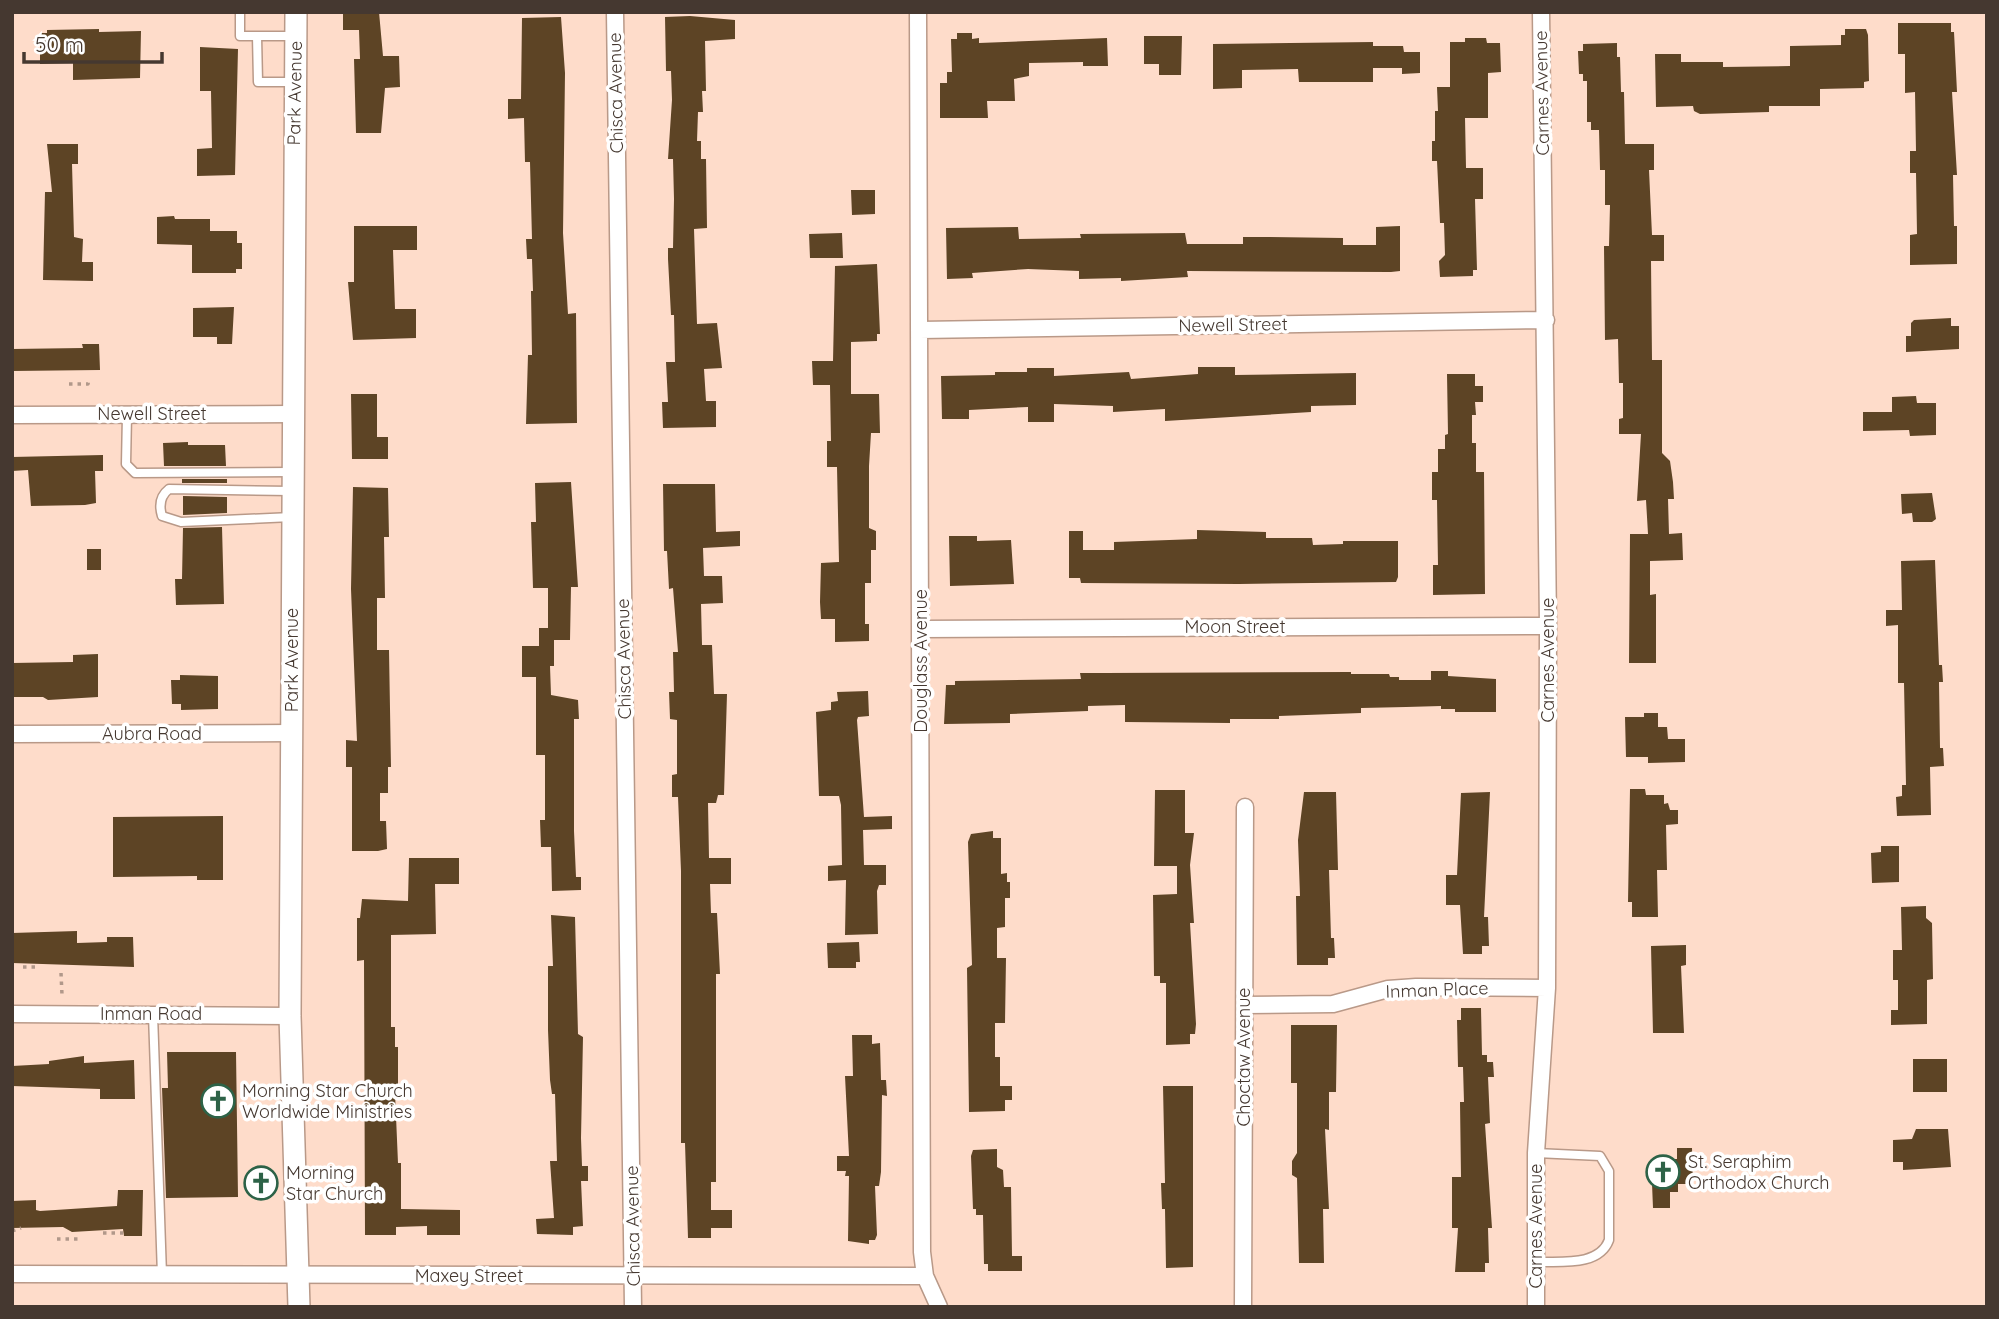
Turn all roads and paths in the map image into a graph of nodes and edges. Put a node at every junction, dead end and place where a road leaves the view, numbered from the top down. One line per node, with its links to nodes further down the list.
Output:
1 (240, 12): 6 (lane)
2 (296, 12): 7 (main road, Park Avenue)
3 (615, 12): 44 (street, Chisca Avenue)
4 (918, 12): 10 (street, Douglass Avenue)
5 (1541, 12): 9 (street, Carnes Avenue)
6 (257, 36): 7 (lane); 8 (lane)
7 (296, 36): 8 (main road, Park Avenue)
8 (295, 82): 13 (main road, Park Avenue)
9 (1546, 320): 10 (street, Newell Street); 18 (street, Carnes Avenue)
10 (920, 330): 19 (street, Douglass Avenue)
11 (89, 379): 12 (path)
12 (69, 384)
13 (292, 414): 15 (street, Newell Street); 16 (main road, Park Avenue)
14 (12, 415): 15 (street, Newell Street)
15 (127, 415): 16 (lane)
16 (292, 481): 17 (main road, Park Avenue); 17 (lane)
17 (292, 517): 20 (main road, Park Avenue)
18 (1548, 626): 19 (street, Moon Street); 26 (street, Carnes Avenue)
19 (921, 629): 43 (street, Douglass Avenue)
20 (292, 733): 21 (street, Aubra Road); 31 (main road, Park Avenue)
21 (12, 734)
22 (1245, 807): 28 (street, Choctaw Avenue)
23 (23, 967): 24 (path)
24 (38, 967)
25 (61, 973): 27 (path)
26 (1547, 988): 28 (street, Inman Place); 32 (street, Carnes Avenue)
27 (62, 995)
28 (1245, 1005): 48 (street, Choctaw Avenue)
29 (12, 1014): 30 (street, Inman Road)
30 (153, 1014): 31 (street, Inman Road); 42 (lane)
31 (290, 1016): 40 (main road, Park Avenue)
32 (1536, 1153): 39 (street, Carnes Avenue); 39 (lane)
33 (20, 1228): 34 (path)
34 (12, 1231)
35 (103, 1233): 36 (path)
36 (123, 1233)
37 (57, 1239): 38 (path)
38 (78, 1239)
39 (1536, 1262): 49 (street, Carnes Avenue)
40 (298, 1273): 42 (street, Maxey Street); 44 (street, Maxey Street); 45 (main road, Park Avenue)
41 (12, 1274): 42 (street, Maxey Street)
42 (162, 1275)
43 (925, 1276): 44 (street, Maxey Street); 47 (street, Douglass Avenue)
44 (634, 1277): 46 (street, Chisca Avenue)
45 (299, 1307)
46 (633, 1307)
47 (939, 1307)
48 (1242, 1307)
49 (1536, 1307)

